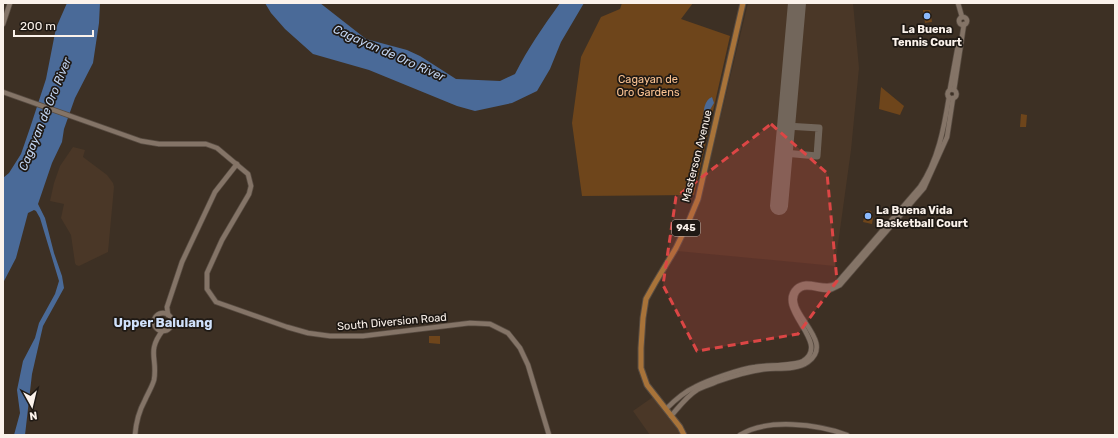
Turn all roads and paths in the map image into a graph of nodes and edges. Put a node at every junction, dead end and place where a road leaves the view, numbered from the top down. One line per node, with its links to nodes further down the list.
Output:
1 (10, 3): 4 (street)
2 (744, 3): 18 (main road, Masterson Avenue / 945)
3 (958, 3): 5 (street)
4 (3, 24)
5 (952, 90): 7 (street); 7 (street)
6 (3, 92): 8 (street, South Diversion Road)
7 (951, 98): 15 (street)
8 (237, 164): 9 (street); 21 (street, South Diversion Road)
9 (167, 307): 10 (street); 11 (street)
10 (161, 314): 11 (street); 12 (street)
11 (168, 315): 13 (street)
12 (157, 328): 13 (street); 14 (street)
13 (163, 330): 14 (street)
14 (158, 337): 20 (street)
15 (692, 391): 16 (street); 17 (street)
16 (677, 399): 17 (street); 18 (street)
17 (681, 404): 19 (street)
18 (666, 409): 19 (main road, Masterson Avenue / 945)
19 (671, 416): 22 (main road, Masterson Avenue / 945)
20 (135, 435)
21 (549, 435)
22 (684, 435)
23 (740, 435): 24 (street)
24 (847, 435)

